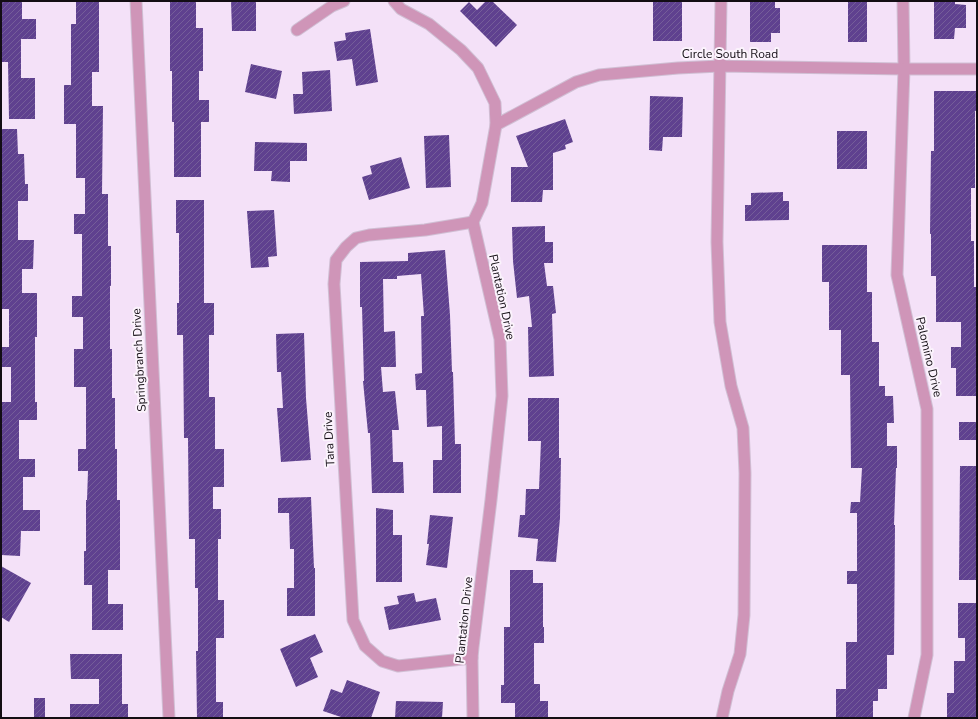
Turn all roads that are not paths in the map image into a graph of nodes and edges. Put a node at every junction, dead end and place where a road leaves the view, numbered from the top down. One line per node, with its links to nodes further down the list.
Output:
1 (136, 1): 13 (street, Springbranch Drive)
2 (344, 1): 6 (street)
3 (394, 1): 10 (street)
4 (721, 1): 7 (street)
5 (903, 1): 8 (street, Palomino Drive)
6 (297, 30)
7 (720, 66): 8 (street, Circle South Road); 10 (street, Circle South Road); 15 (street)
8 (904, 69): 9 (street, Circle South Road); 16 (street, Palomino Drive)
9 (977, 69)
10 (496, 125): 11 (street)
11 (473, 222): 12 (street, Plantation Drive); 12 (street, Tara Drive)
12 (472, 658): 14 (street, Plantation Drive)
13 (169, 718)
14 (473, 718)
15 (722, 718)
16 (914, 718)

